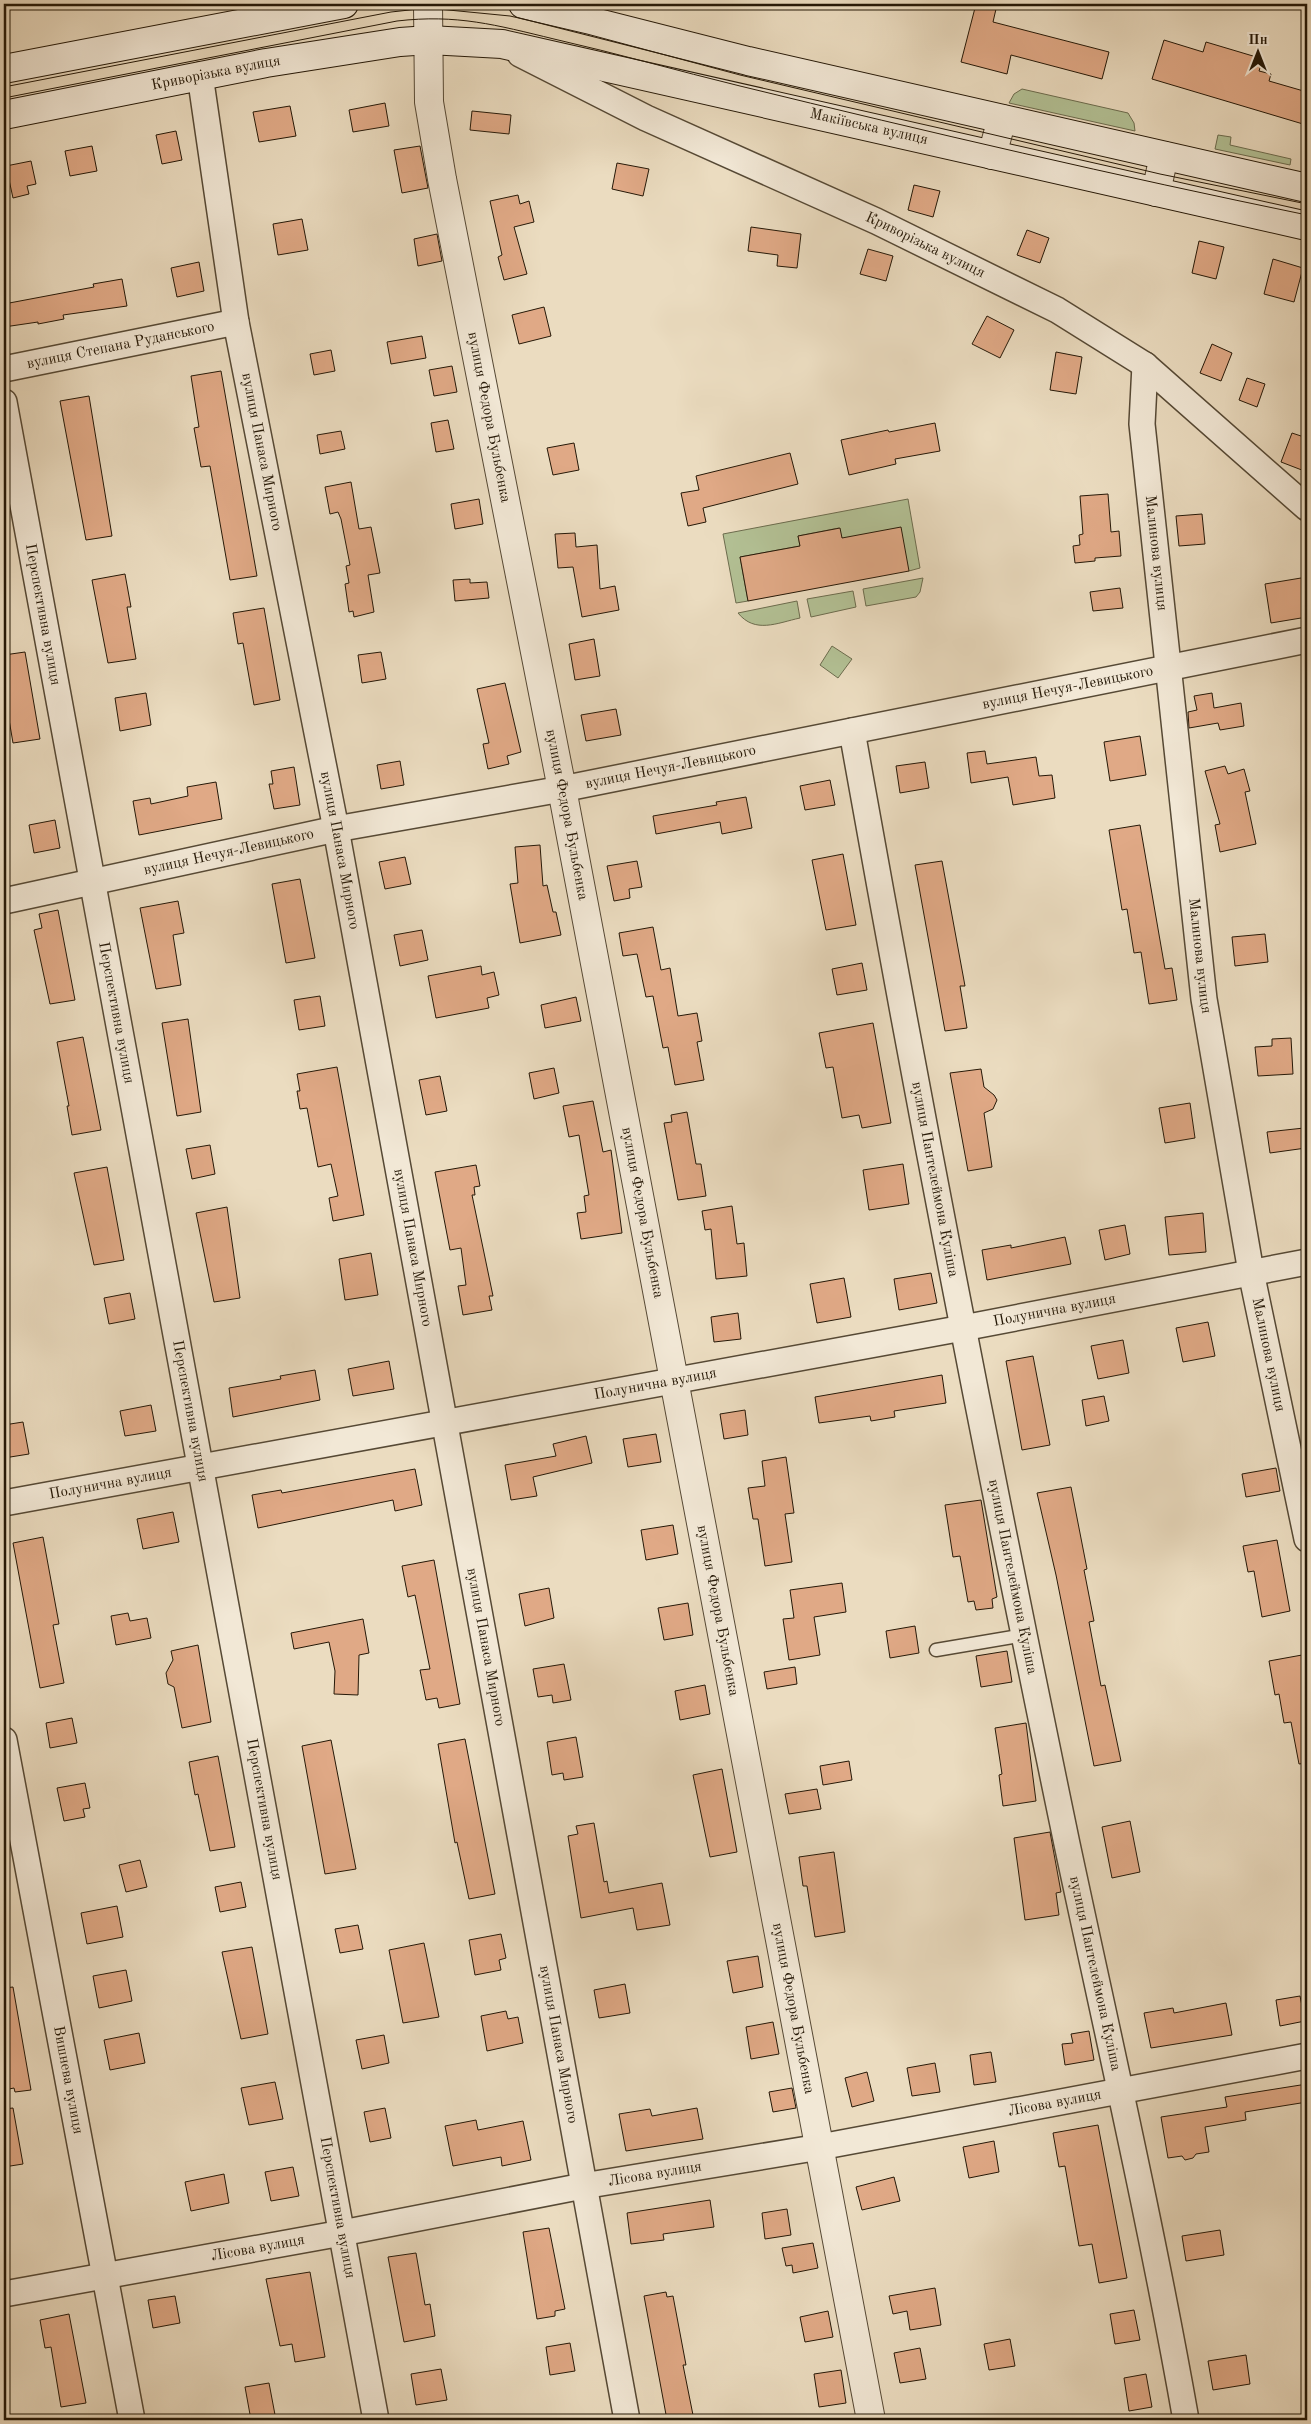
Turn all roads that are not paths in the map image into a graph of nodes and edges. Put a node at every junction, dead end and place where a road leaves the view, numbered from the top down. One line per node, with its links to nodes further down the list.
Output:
1 (344, 4): 6 (street)
2 (428, 4): 4 (street, вулиця Федора Бульбенка)
3 (523, 4): 9 (street)
4 (429, 40): 5 (street, Макіївська вулиця); 7 (street, Криворізька вулиця); 23 (street, вулиця Федора Бульбенка)
5 (502, 44): 10 (street, Макіївська вулиця); 16 (street, Криворізька вулиця)
6 (4, 69)
7 (200, 75): 8 (street, Криворізька вулиця); 15 (street, вулиця Панаса Мирного)
8 (4, 115)
9 (1002, 119): 10 (street); 11 (street)
10 (992, 156): 13 (street, Макіївська вулиця)
11 (1164, 156): 12 (street); 13 (street)
12 (1307, 188)
13 (1156, 192): 14 (street, Макіївська вулиця)
14 (1307, 226)
15 (236, 322): 17 (street, вулиця Степана Руданського); 24 (street, вулиця Панаса Мирного)
16 (1145, 365): 19 (street, Криворізька вулиця); 21 (street, Малинова вулиця)
17 (4, 370)
18 (4, 402): 25 (street, Перспективна вулиця)
19 (1307, 508)
20 (1307, 640): 21 (street, вулиця Нечуя-Левицького)
21 (1167, 668): 22 (street, вулиця Нечуя-Левицького); 28 (street, Малинова вулиця)
22 (852, 731): 23 (street, вулиця Нечуя-Левицького); 29 (street, вулиця Пантелеймона Куліша)
23 (562, 790): 24 (street, вулиця Нечуя-Левицького); 30 (street, вулиця Федора Бульбенка)
24 (336, 829): 25 (street, вулиця Нечуя-Левицького); 31 (street, вулиця Панаса Мирного)
25 (91, 882): 26 (street, вулиця Нечуя-Левицького); 32 (street, Перспективна вулиця)
26 (4, 900)
27 (1307, 1262): 28 (street, Полунична вулиця)
28 (1251, 1272): 29 (street, Полунична вулиця); 34 (street, Малинова вулиця)
29 (963, 1328): 30 (street, Полунична вулиця); 35 (street, вулиця Пантелеймона Куліша)
30 (673, 1381): 31 (street, Полунична вулиця); 40 (street, вулиця Федора Бульбенка)
31 (444, 1422): 32 (street, Полунична вулиця); 41 (street, вулиця Панаса Мирного)
32 (201, 1466): 33 (street, Полунична вулиця); 42 (street, Перспективна вулиця)
33 (4, 1503)
34 (1307, 1539)
35 (1025, 1635): 36 (lane); 39 (street, вулиця Пантелеймона Куліша)
36 (936, 1650)
37 (4, 1740): 43 (street, Вишнева вулиця)
38 (1307, 2056): 39 (street, Лісова вулиця)
39 (1121, 2091): 40 (street, Лісова вулиця); 49 (street, вулиця Пантелеймона Куліша)
40 (820, 2147): 41 (street, Лісова вулиця); 48 (street, вулиця Федора Бульбенка)
41 (583, 2186): 42 (street, Лісова вулиця); 47 (street, вулиця Панаса Мирного)
42 (342, 2233): 43 (street, Лісова вулиця); 46 (street, Перспективна вулиця)
43 (106, 2277): 44 (street, Лісова вулиця); 45 (street, Вишнева вулиця)
44 (4, 2294)
45 (132, 2420)
46 (376, 2420)
47 (627, 2420)
48 (871, 2420)
49 (1186, 2420)

